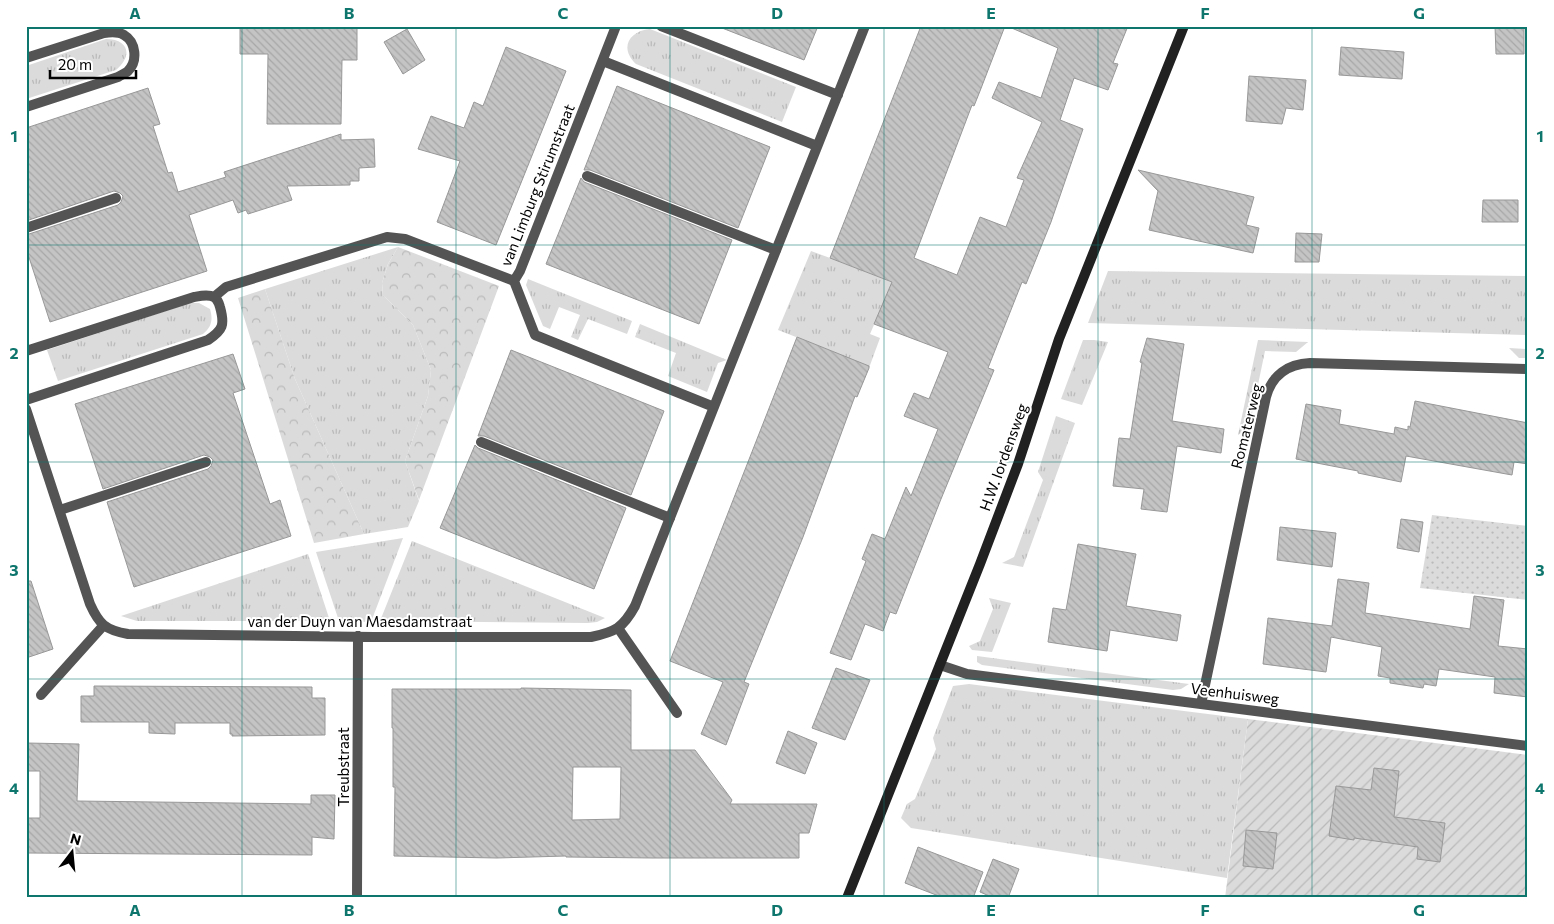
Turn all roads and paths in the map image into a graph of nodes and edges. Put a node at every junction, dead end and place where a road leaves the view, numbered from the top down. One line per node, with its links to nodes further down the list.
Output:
1 (616, 26): 6 (street, van Limburg Stirumstraat)
2 (661, 26): 7 (street)
3 (865, 26): 7 (street)
4 (1184, 26): 28 (main road, H.W. Iordensweg)
5 (26, 58): 8 (street)
6 (603, 60): 9 (street); 14 (street, van Limburg Stirumstraat)
7 (838, 95): 9 (street)
8 (26, 107)
9 (817, 146): 13 (street)
10 (587, 176): 13 (street)
11 (116, 198): 12 (street)
12 (26, 228)
13 (776, 250): 19 (street)
14 (514, 281): 15 (street, van Limburg Stirumstraat); 19 (street)
15 (214, 297): 16 (street); 18 (street)
16 (26, 352)
17 (1528, 369): 30 (street, Romaterweg)
18 (26, 400)
19 (714, 407): 24 (street)
20 (26, 409): 23 (street)
21 (480, 442): 24 (street)
22 (206, 462): 23 (street)
23 (60, 510): 25 (street)
24 (670, 518): 26 (street)
25 (103, 626): 27 (street, van der Duyn van Maesdamstraat); 29 (street)
26 (618, 628): 27 (street, van der Duyn van Maesdamstraat); 31 (street)
27 (358, 636): 33 (street, Treubstraat)
28 (940, 665): 30 (street, Veenhuisweg); 34 (main road, H.W. Iordensweg)
29 (41, 695)
30 (1201, 704): 32 (street, Veenhuisweg)
31 (677, 713)
32 (1528, 746)
33 (357, 898)
34 (847, 898)

